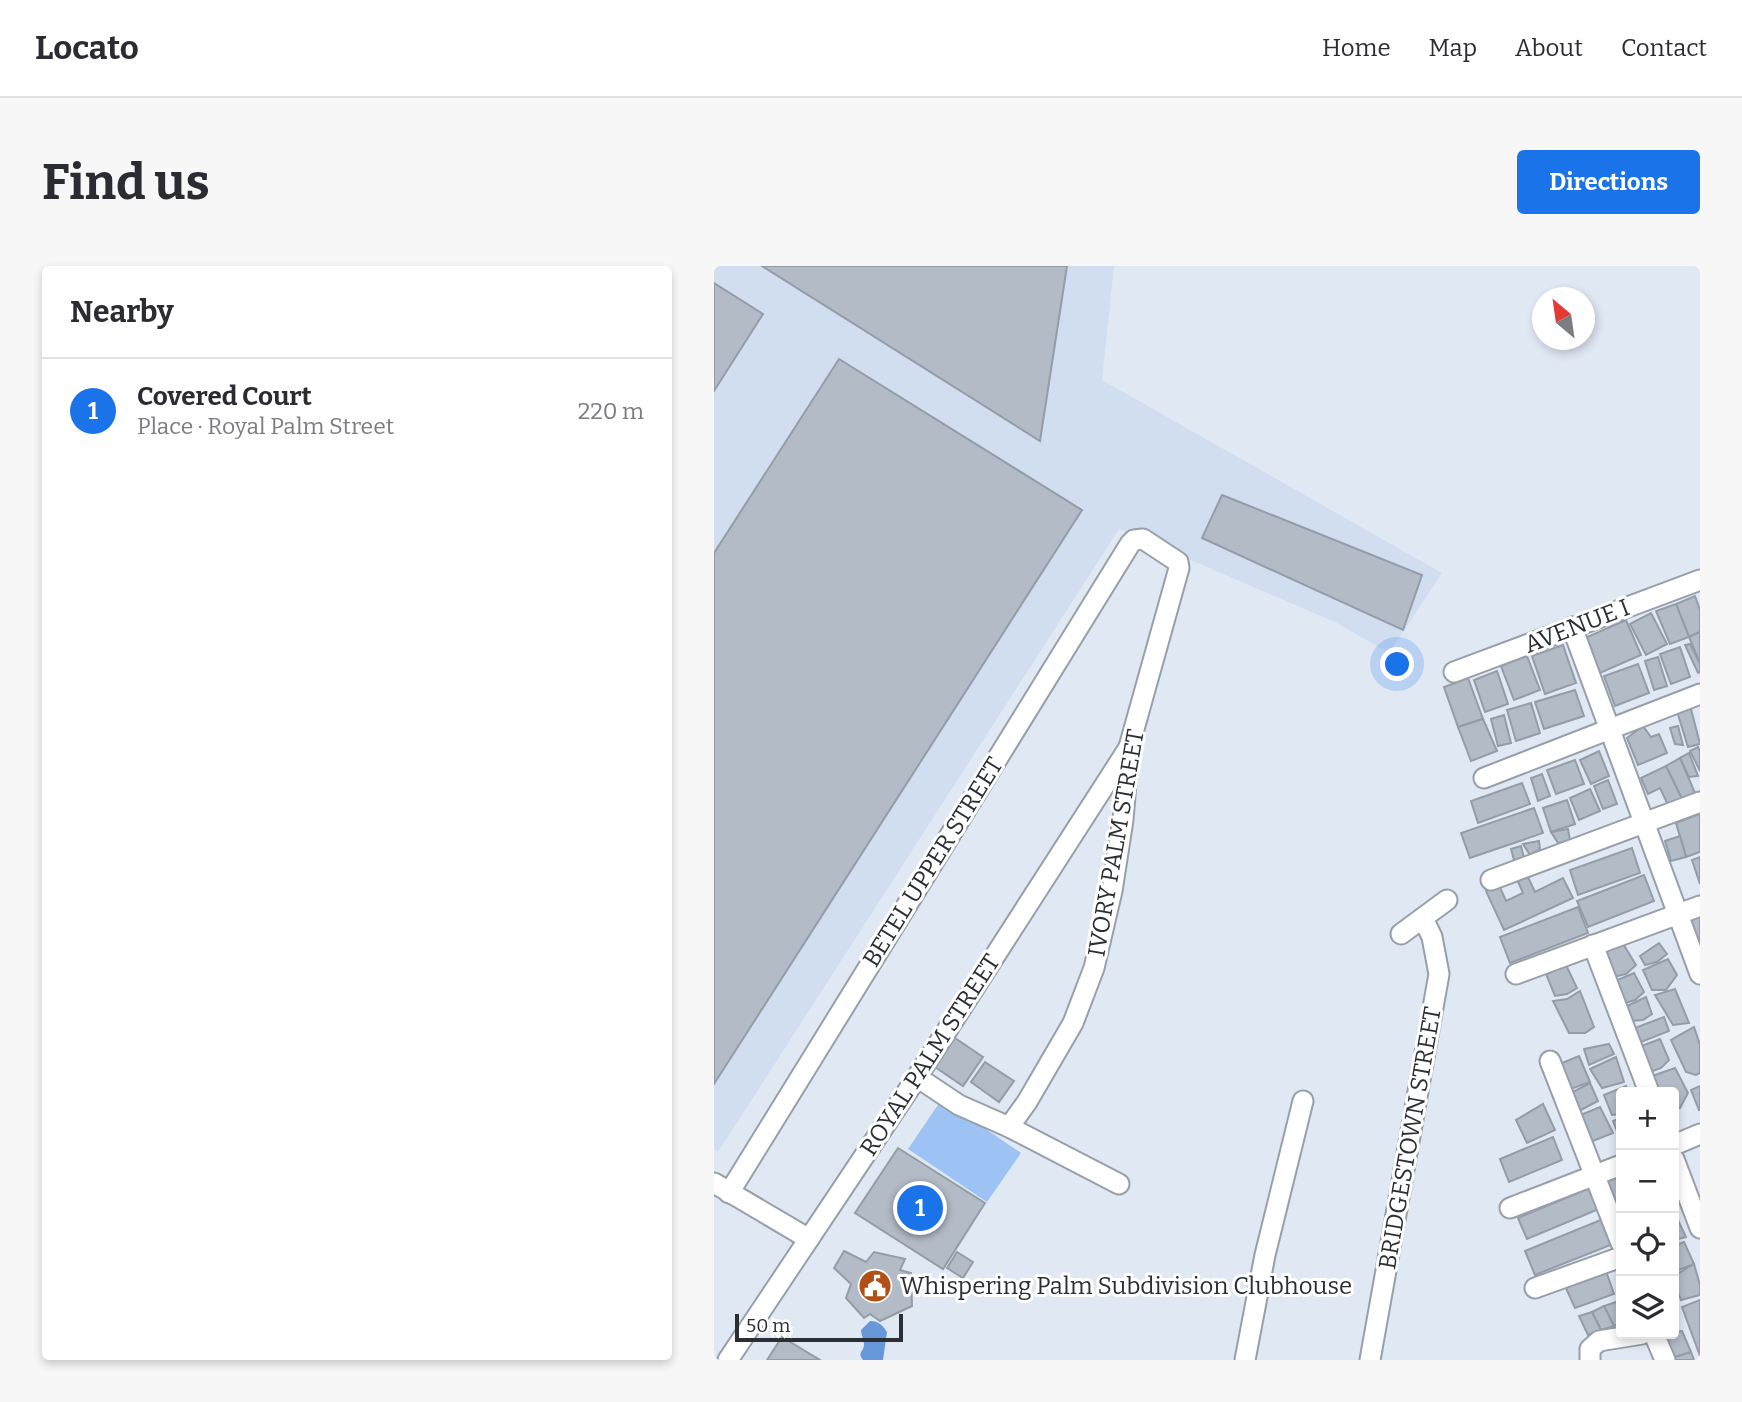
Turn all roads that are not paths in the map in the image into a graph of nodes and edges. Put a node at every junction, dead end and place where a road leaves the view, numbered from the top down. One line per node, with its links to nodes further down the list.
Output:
1 (1143, 539): 7 (street, IVORY PALM STREET); 31 (street, BETEL UPPER STREET)
2 (1700, 580): 3 (street, AVENUE I)
3 (1573, 627): 4 (street, AVENUE I); 6 (street)
4 (1454, 672)
5 (1700, 694): 6 (street)
6 (1610, 729): 8 (street); 10 (street)
7 (1129, 747): 21 (street, ROYAL PALM STREET); 24 (street, IVORY PALM STREET)
8 (1484, 778)
9 (1700, 802): 10 (street)
10 (1644, 823): 11 (street); 14 (street)
11 (1491, 880)
12 (1447, 900): 15 (street)
13 (1700, 906): 14 (street)
14 (1678, 914): 17 (street); 19 (street)
15 (1423, 918): 16 (street); 42 (street, BRIDGESTOWN STREET)
16 (1401, 934)
17 (1593, 945): 18 (street); 22 (street)
18 (1516, 974)
19 (1700, 974)
20 (1550, 1060): 29 (street)
21 (917, 1077): 24 (street); 35 (street, ROYAL PALM STREET)
22 (1646, 1087)
23 (1303, 1101): 41 (street)
24 (1009, 1128): 30 (street)
25 (1700, 1134): 26 (street)
26 (1679, 1142)
27 (1616, 1167): 29 (street)
28 (1679, 1171): 33 (street)
29 (1595, 1175): 32 (street); 34 (street)
30 (1118, 1184)
31 (721, 1188): 35 (street)
32 (1510, 1208)
33 (1700, 1228)
34 (1616, 1230)
35 (808, 1239): 40 (street, ROYAL PALM STREET)
36 (1616, 1259): 37 (street)
37 (1535, 1288)
38 (1616, 1338): 43 (street)
39 (1656, 1339): 44 (street)
40 (727, 1360)
41 (1245, 1360)
42 (1370, 1360)
43 (1590, 1360)
44 (1665, 1360)

